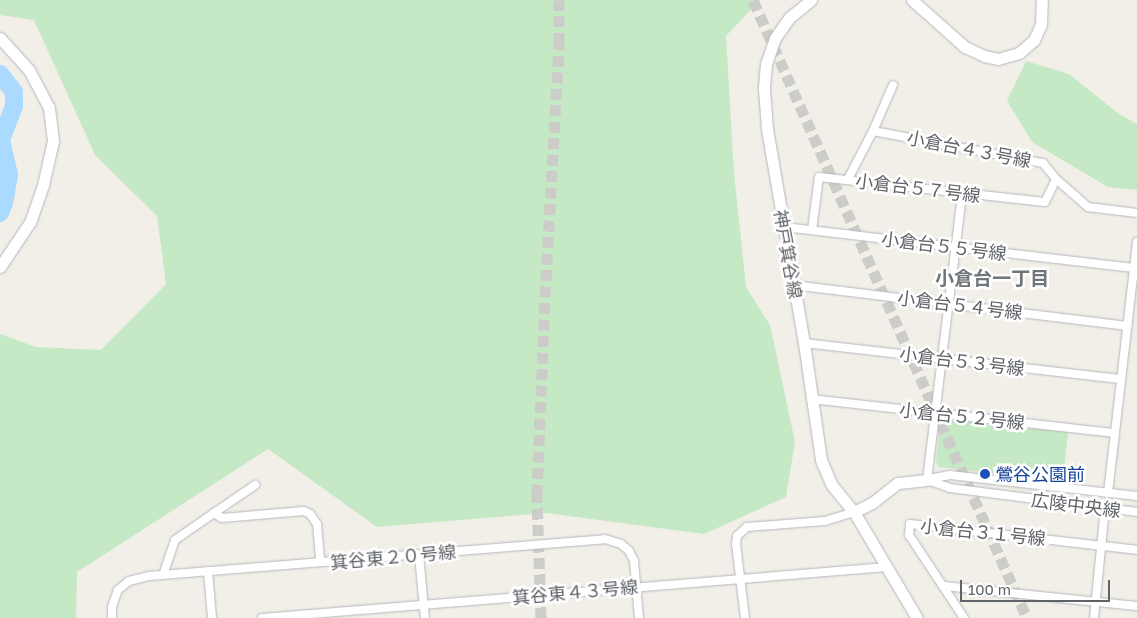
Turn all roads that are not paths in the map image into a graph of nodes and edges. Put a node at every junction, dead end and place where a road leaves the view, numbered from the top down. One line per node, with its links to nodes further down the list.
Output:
1 (811, 0): 11 (street, 神戸箕谷線)
2 (912, 0): 3 (street)
3 (1042, 0)
4 (0, 38): 15 (street)
5 (893, 85): 6 (street)
6 (873, 131): 7 (street, 小倉台４３号線); 8 (street)
7 (1056, 178): 9 (street, 小倉台５７号線); 10 (street, 小倉台４３号線)
8 (848, 179): 9 (street, 小倉台５７号線); 12 (street, 小倉台５７号線)
9 (962, 194): 14 (street)
10 (1137, 214)
11 (784, 227): 12 (street, 小倉台５５号線); 17 (street, 神戸箕谷線)
12 (812, 230): 14 (street, 小倉台５５号線)
13 (1137, 242): 16 (street)
14 (955, 248): 16 (street, 小倉台５５号線); 18 (street)
15 (0, 267)
16 (1134, 268): 19 (street)
17 (794, 285): 18 (street, 小倉台５４号線); 20 (street, 神戸箕谷線)
18 (949, 303): 19 (street, 小倉台５４号線); 21 (street)
19 (1127, 326): 22 (street)
20 (804, 343): 21 (street, 小倉台５３号線); 23 (street, 神戸箕谷線)
21 (941, 358): 22 (street, 小倉台５３号線); 24 (street)
22 (1120, 379): 25 (street)
23 (811, 399): 24 (street, 小倉台５２号線); 32 (street, 神戸箕谷線)
24 (935, 412): 25 (street, 小倉台５２号線); 26 (street)
25 (1113, 433): 28 (street)
26 (926, 480): 28 (street, 広陵中央線); 30 (street, 広陵中央線); 32 (street, 広陵中央線)
27 (255, 485): 31 (street)
28 (1108, 493): 29 (street, 広陵中央線)
29 (1137, 496)
30 (1105, 508): 33 (street, 広陵中央線); 34 (street)
31 (214, 512): 37 (street); 40 (street)
32 (854, 512): 38 (street, 神戸箕谷線); 41 (street)
33 (1137, 512)
34 (1102, 545): 35 (street, 小倉台３１号線); 42 (street, 小倉台３１号線); 44 (street)
35 (1137, 550)
36 (420, 555): 37 (street, 箕谷東２０号線); 43 (street, 箕谷東２０号線); 45 (street)
37 (320, 562): 39 (street, 箕谷東２０号線)
38 (887, 567): 41 (street, 箕谷東４３号線); 53 (street, 神戸箕谷線)
39 (208, 571): 40 (street, 箕谷東２０号線); 48 (street)
40 (163, 575): 47 (street, 箕谷東２０号線)
41 (741, 579): 43 (street, 箕谷東４３号線); 52 (street)
42 (943, 586): 44 (street); 54 (street, 小倉台３１号線)
43 (637, 587): 45 (street, 箕谷東４３号線); 51 (street, 箕谷東２０号線)
44 (1096, 601): 46 (street); 55 (street)
45 (424, 605): 49 (street, 箕谷東４３号線); 50 (street)
46 (1137, 606)
47 (112, 618)
48 (212, 618)
49 (262, 618)
50 (425, 618)
51 (639, 618)
52 (745, 618)
53 (917, 618)
54 (964, 618)
55 (1094, 618)

